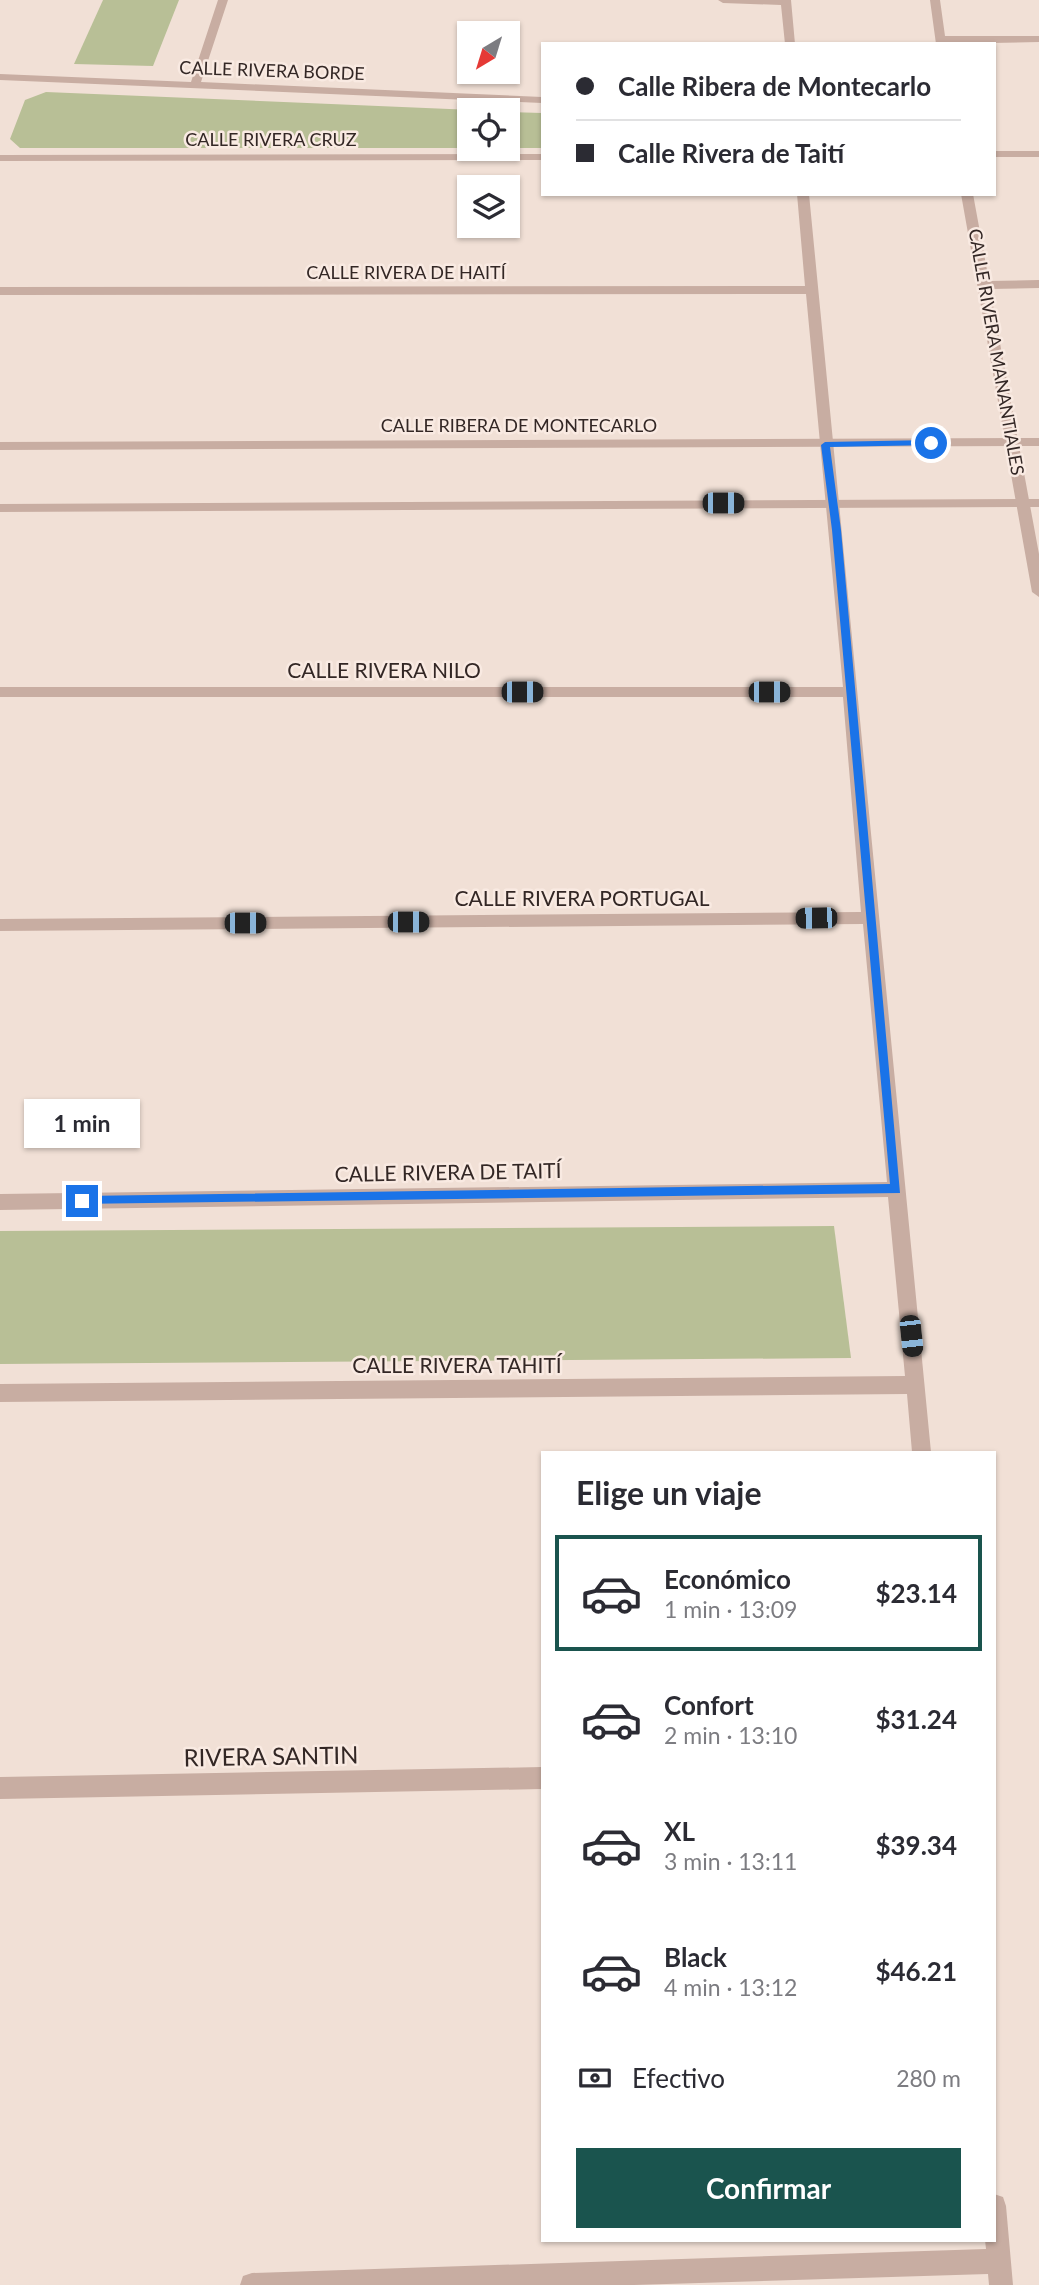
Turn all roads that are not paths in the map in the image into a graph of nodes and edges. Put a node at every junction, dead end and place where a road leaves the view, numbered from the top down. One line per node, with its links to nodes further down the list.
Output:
1 (223, 0): 9 (street)
2 (723, 0): 4 (street)
3 (935, 0): 7 (street)
4 (786, 1): 6 (street)
5 (1039, 39): 7 (street)
6 (790, 42)
7 (941, 42)
8 (1, 79): 9 (street, CALLE RIVERA BORDE)
9 (195, 85): 10 (street, CALLE RIVERA BORDE)
10 (541, 100)
11 (1039, 154): 12 (street)
12 (996, 155)
13 (541, 157): 14 (street, CALLE RIVERA CRUZ)
14 (0, 158)
15 (803, 196): 19 (street)
16 (967, 196): 18 (street, CALLE RIVERA MANANTIALES)
17 (1039, 284): 18 (street)
18 (984, 285): 21 (street, CALLE RIVERA MANANTIALES)
19 (811, 290): 20 (street, CALLE RIVERA DE HAITÍ); 23 (street)
20 (0, 291)
21 (1010, 442): 22 (street, CALLE RIBERA DE MONTECARLO); 23 (street, CALLE RIBERA DE MONTECARLO); 26 (street, CALLE RIVERA MANANTIALES)
22 (1039, 442)
23 (825, 445): 24 (street, CALLE RIBERA DE MONTECARLO); 25 (street)
24 (0, 446)
25 (834, 503): 26 (street); 28 (street); 31 (street)
26 (1023, 503): 27 (street); 29 (street, CALLE RIVERA MANANTIALES)
27 (1039, 503)
28 (0, 508)
29 (1039, 592)
30 (0, 692): 31 (street, CALLE RIVERA NILO)
31 (852, 692): 32 (street)
32 (870, 918): 33 (street, CALLE RIVERA PORTUGAL); 34 (street)
33 (0, 925)
34 (896, 1189): 35 (street, CALLE RIVERA DE TAITÍ); 36 (street)
35 (0, 1202)
36 (915, 1385): 37 (street, CALLE RIVERA TAHITÍ); 38 (street)
37 (0, 1393)
38 (922, 1451)
39 (541, 1778): 40 (street, RIVERA SANTIN)
40 (0, 1788)
41 (996, 2228): 42 (street)
42 (1000, 2273): 43 (street)
43 (252, 2285)

